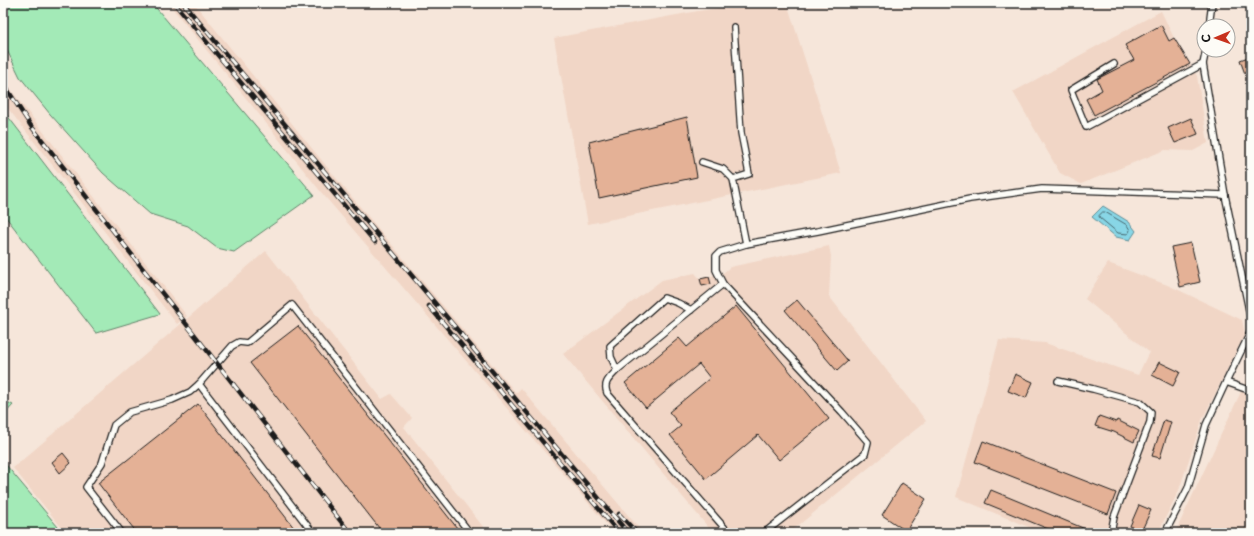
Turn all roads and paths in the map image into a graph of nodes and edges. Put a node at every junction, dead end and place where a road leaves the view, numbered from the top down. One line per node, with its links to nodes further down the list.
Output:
1 (1212, 3): 2 (lane)
2 (1210, 18)
3 (734, 27): 8 (lane)
4 (1205, 58): 6 (lane)
5 (1114, 64): 6 (lane)
6 (1204, 64): 9 (lane)
7 (702, 162): 8 (lane)
8 (732, 179): 10 (lane)
9 (1225, 195): 10 (lane); 13 (lane)
10 (746, 244): 11 (lane)
11 (723, 284): 12 (lane); 24 (lane)
12 (691, 310): 15 (lane); 15 (lane)
13 (1251, 320)
14 (1251, 330): 17 (lane)
15 (617, 370): 23 (lane)
16 (1058, 382): 25 (lane)
17 (1226, 382): 19 (lane); 26 (lane)
18 (199, 384): 20 (lane); 21 (lane); 22 (lane)
19 (1251, 391)
20 (122, 533)
21 (313, 533)
22 (470, 533)
23 (729, 533)
24 (764, 533)
25 (1111, 533)
26 (1165, 533)

